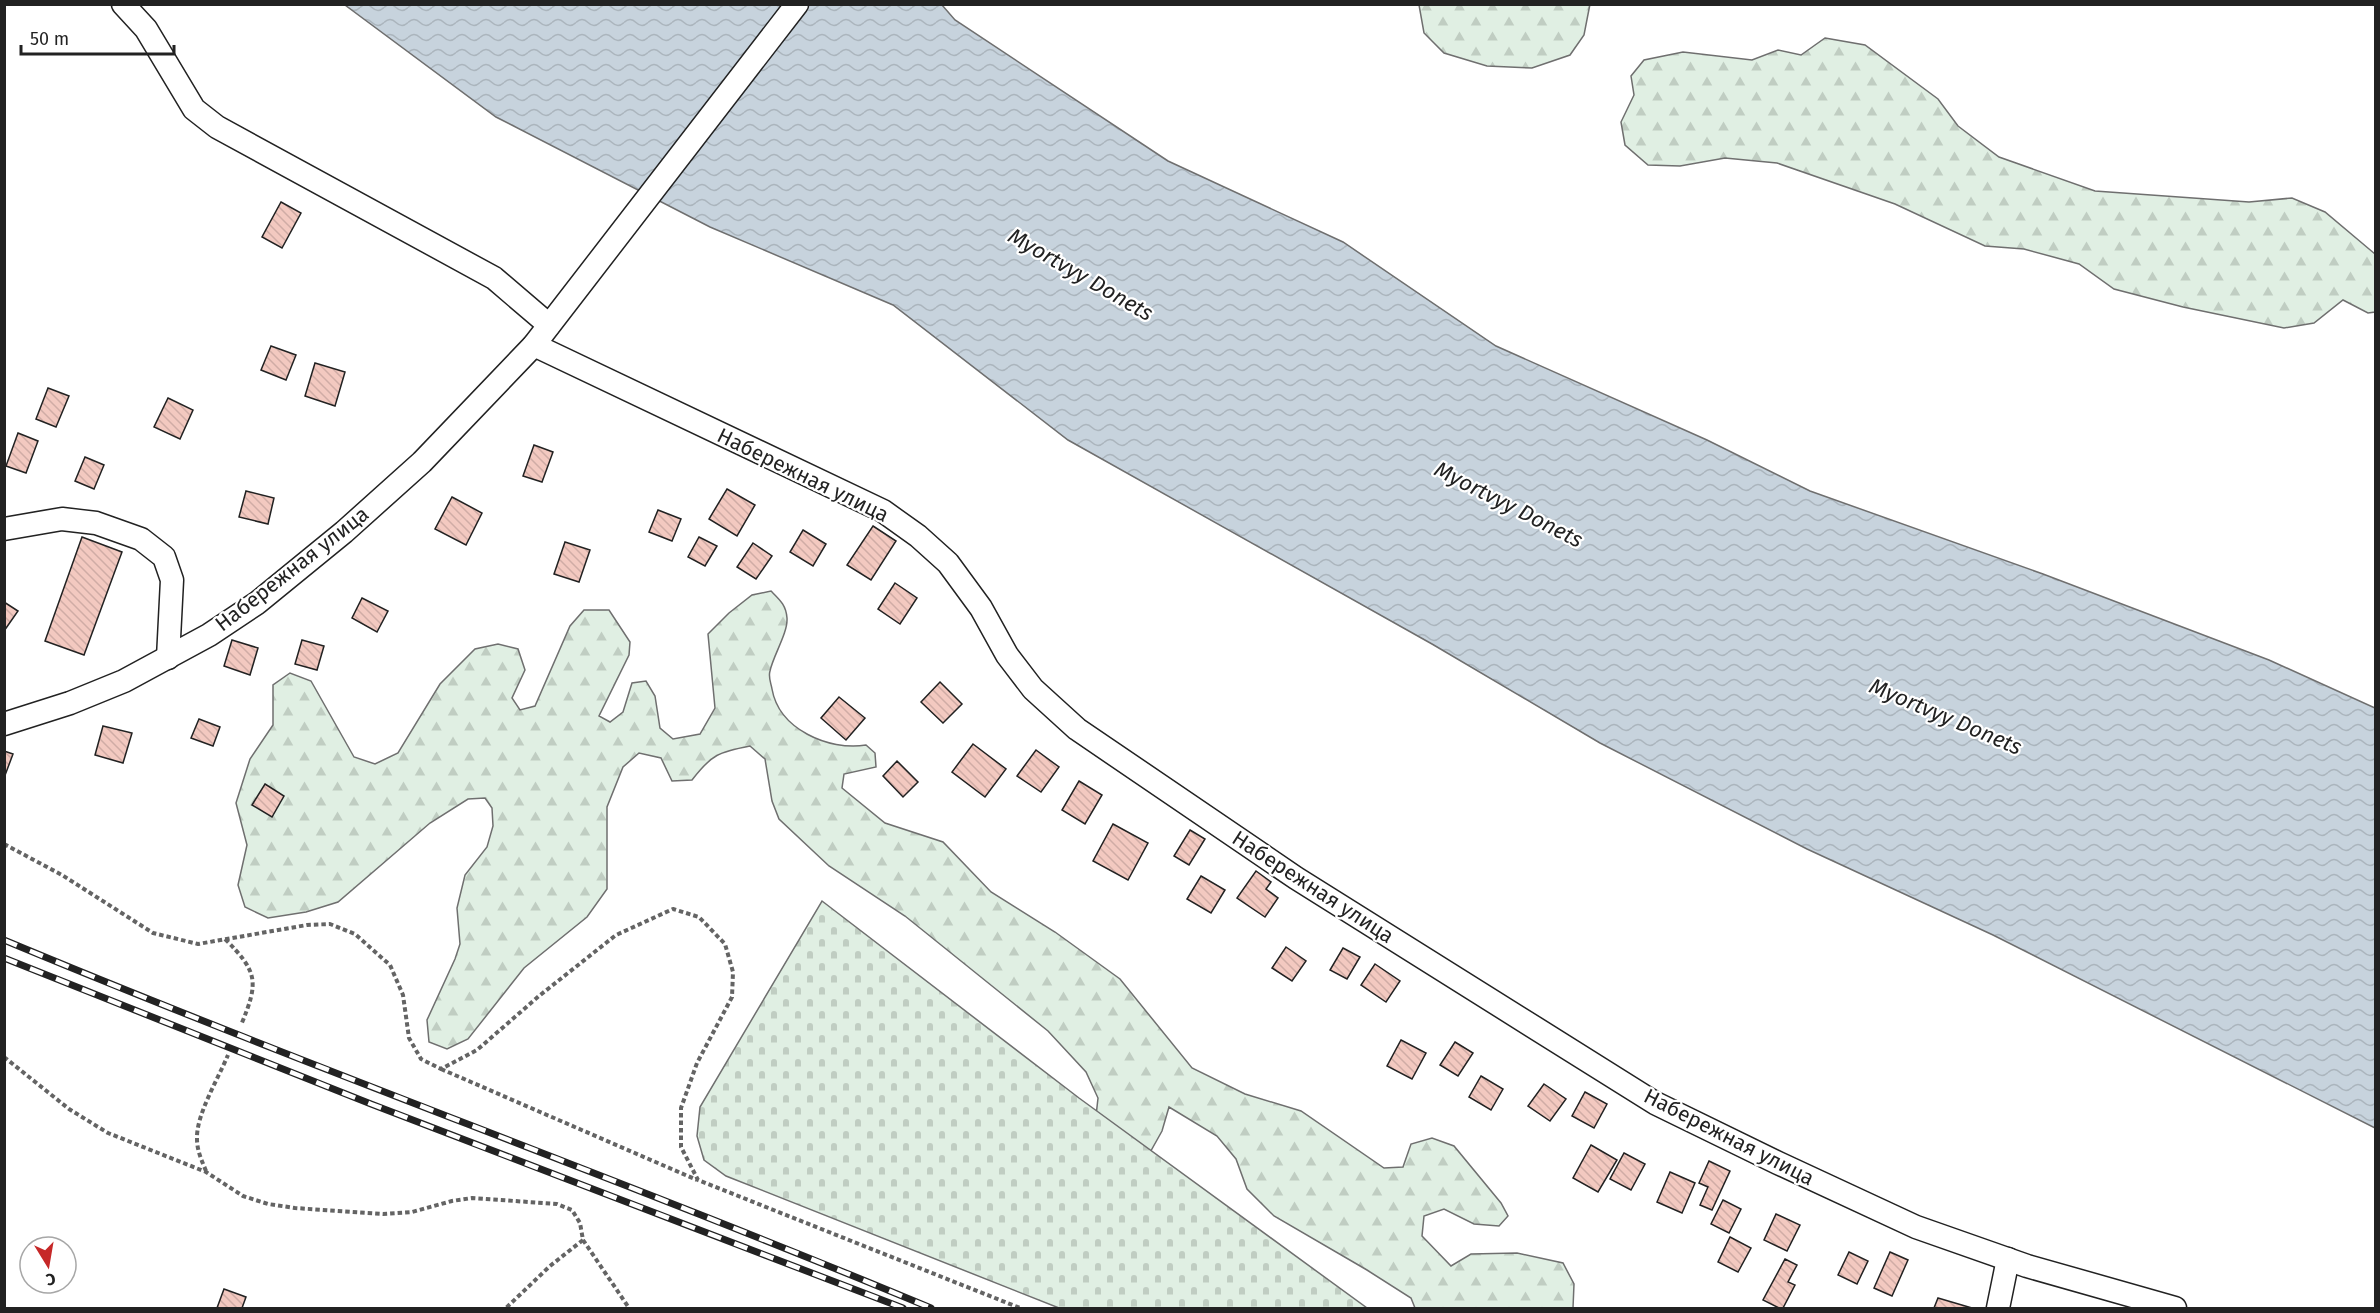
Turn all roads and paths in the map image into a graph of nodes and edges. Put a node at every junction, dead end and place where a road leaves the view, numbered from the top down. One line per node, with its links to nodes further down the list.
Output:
1 (123, 4): 3 (street)
2 (797, 4): 3 (street, Набережная улица)
3 (549, 325): 4 (street, Набережная улица)
4 (534, 345): 6 (street, Набережная улица); 17 (street, Набережная улица)
5 (4, 529): 6 (street)
6 (168, 658): 7 (street, Набережная улица)
7 (4, 724)
8 (4, 843): 9 (path)
9 (225, 939): 10 (path); 13 (path)
10 (241, 1025)
11 (228, 1055): 14 (path)
12 (4, 1057): 14 (path)
13 (441, 1069): 15 (path); 15 (path)
14 (206, 1172): 16 (path)
15 (698, 1180): 20 (path)
16 (583, 1240): 18 (path); 19 (path)
17 (2008, 1259): 21 (street); 22 (street, Набережная улица)
18 (506, 1308)
19 (629, 1308)
20 (1020, 1308)
21 (1998, 1308)
22 (2175, 1308)

